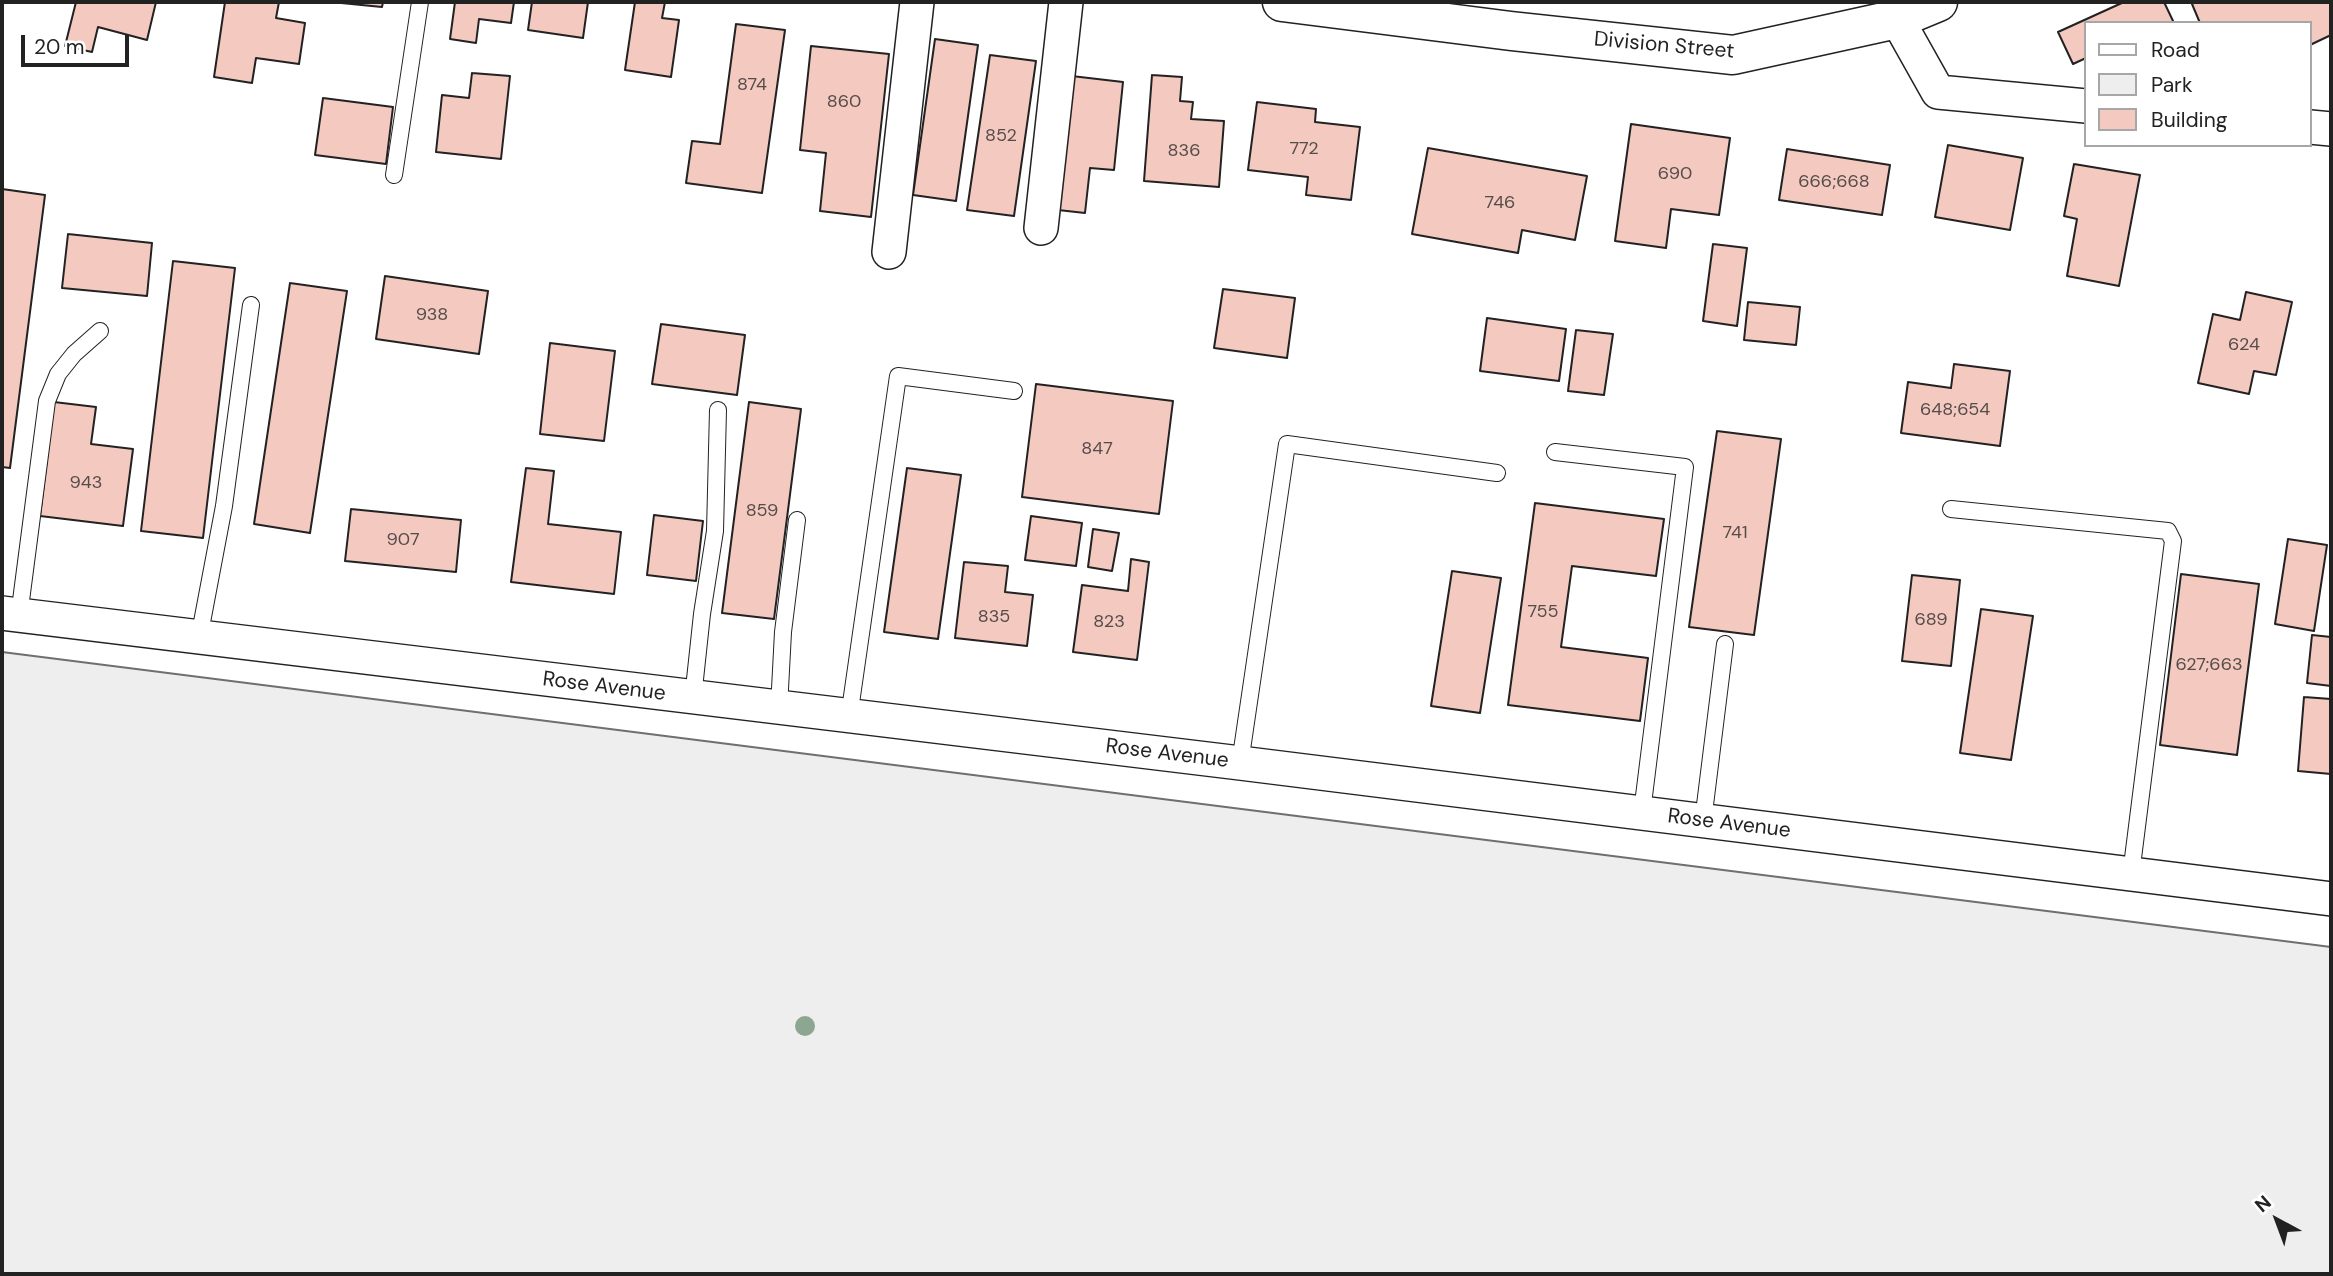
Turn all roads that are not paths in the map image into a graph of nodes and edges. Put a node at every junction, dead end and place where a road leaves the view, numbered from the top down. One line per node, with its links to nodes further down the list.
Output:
1 (420, 2): 10 (lane)
2 (917, 2): 12 (street)
3 (1066, 2): 11 (street)
4 (1282, 2): 6 (street, Division Street)
5 (1938, 2): 6 (street, Division Street)
6 (1896, 19): 7 (street)
7 (2084, 106)
8 (2312, 127): 9 (street)
9 (2331, 129)
10 (394, 175)
11 (1041, 228)
12 (889, 252)
13 (251, 305): 22 (lane)
14 (100, 331): 21 (lane)
15 (1014, 391): 26 (lane)
16 (718, 410): 24 (lane)
17 (1555, 452): 28 (lane)
18 (1497, 474): 27 (lane)
19 (1951, 509): 30 (lane)
20 (797, 520): 25 (lane)
21 (10, 615): 22 (street, Rose Avenue)
22 (200, 638): 24 (street, Rose Avenue)
23 (1725, 644): 29 (lane)
24 (693, 698): 25 (street, Rose Avenue)
25 (779, 708): 26 (street, Rose Avenue)
26 (849, 717): 27 (street, Rose Avenue)
27 (1240, 763): 28 (street, Rose Avenue)
28 (1642, 812): 29 (street, Rose Avenue)
29 (1703, 821): 30 (street, Rose Avenue)
30 (2131, 874): 31 (street, Rose Avenue)
31 (2331, 899)

